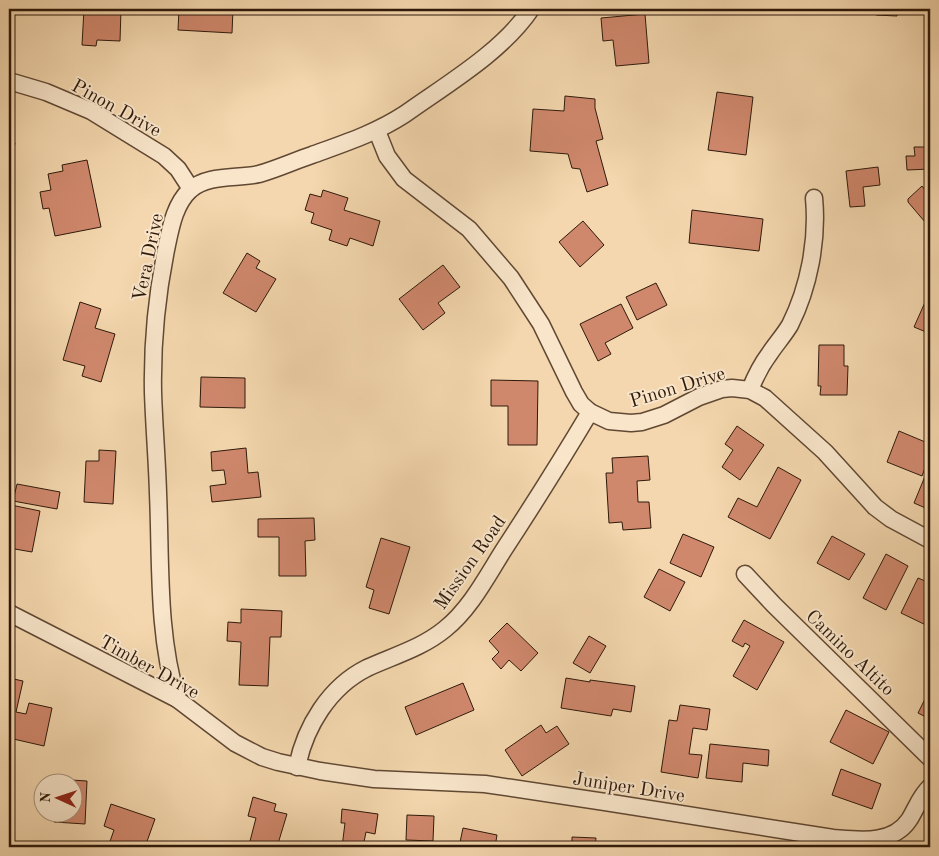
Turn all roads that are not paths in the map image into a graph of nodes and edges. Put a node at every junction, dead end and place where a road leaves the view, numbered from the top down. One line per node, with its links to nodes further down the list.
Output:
1 (531, 9): 3 (street)
2 (9, 82): 4 (street, Pinon Drive)
3 (377, 131): 4 (street); 7 (street, Pinon Drive)
4 (191, 189): 11 (street, Vera Drive)
5 (814, 198): 6 (street)
6 (750, 390): 7 (street, Pinon Drive); 8 (street, Pinon Drive)
7 (590, 412): 13 (street, Mission Road)
8 (930, 540)
9 (746, 574): 12 (street, Camino Altito)
10 (9, 613): 11 (street, Timber Drive)
11 (177, 700): 13 (street, Timber Drive)
12 (930, 758)
13 (298, 767): 14 (street, Juniper Drive)
14 (930, 787)

